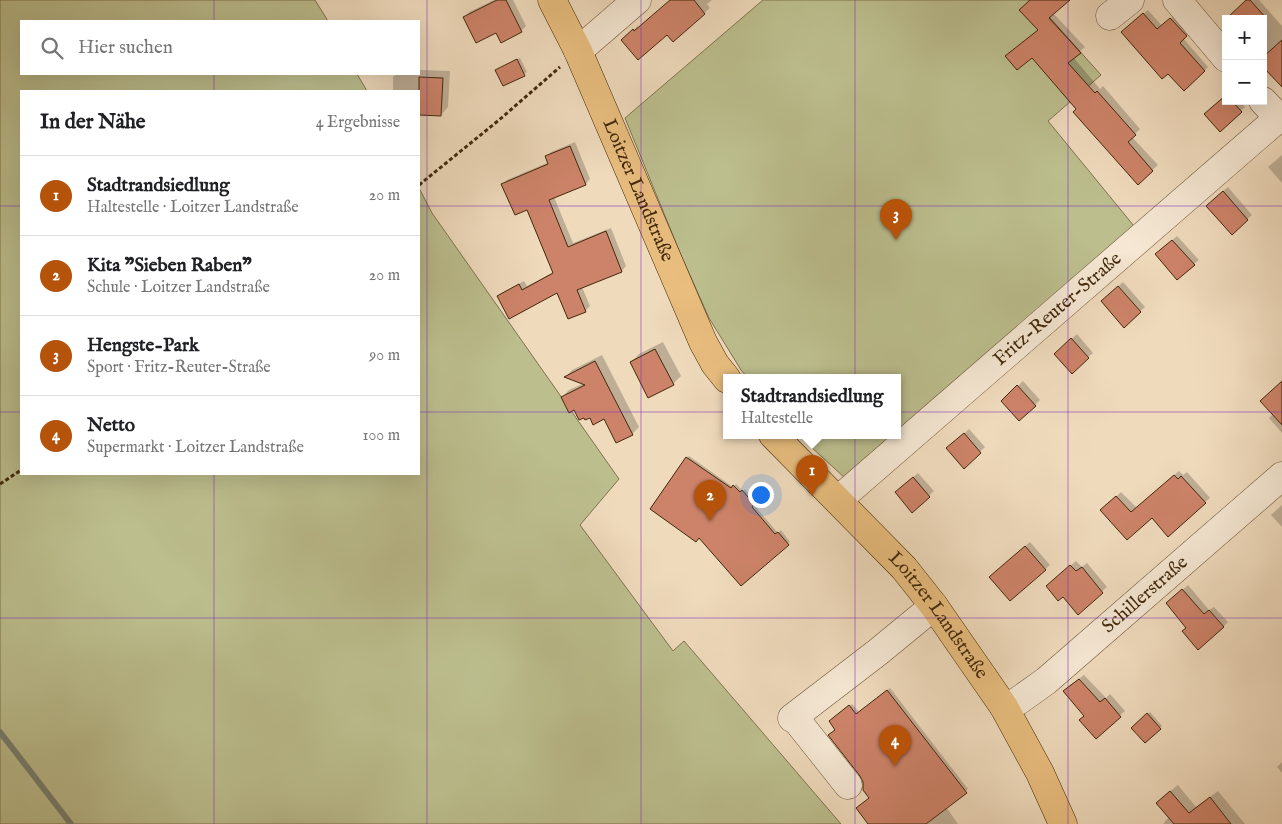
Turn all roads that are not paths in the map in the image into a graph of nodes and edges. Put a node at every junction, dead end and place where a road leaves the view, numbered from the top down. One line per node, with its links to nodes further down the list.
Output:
1 (552, 0): 4 (main road, Loitzer Landstraße)
2 (637, 0): 4 (street)
3 (1177, 0): 5 (street)
4 (578, 51): 7 (main road, Loitzer Landstraße)
5 (1222, 53)
6 (1275, 111): 10 (street, Fritz-Reuter-Straße)
7 (723, 374)
8 (777, 439): 10 (main road, Loitzer Landstraße)
9 (1282, 476): 12 (street, Schillerstraße)
10 (838, 500): 11 (main road, Loitzer Landstraße)
11 (934, 606): 12 (main road, Loitzer Landstraße); 13 (street)
12 (1004, 707): 14 (main road, Loitzer Landstraße)
13 (848, 785)
14 (1063, 824)

